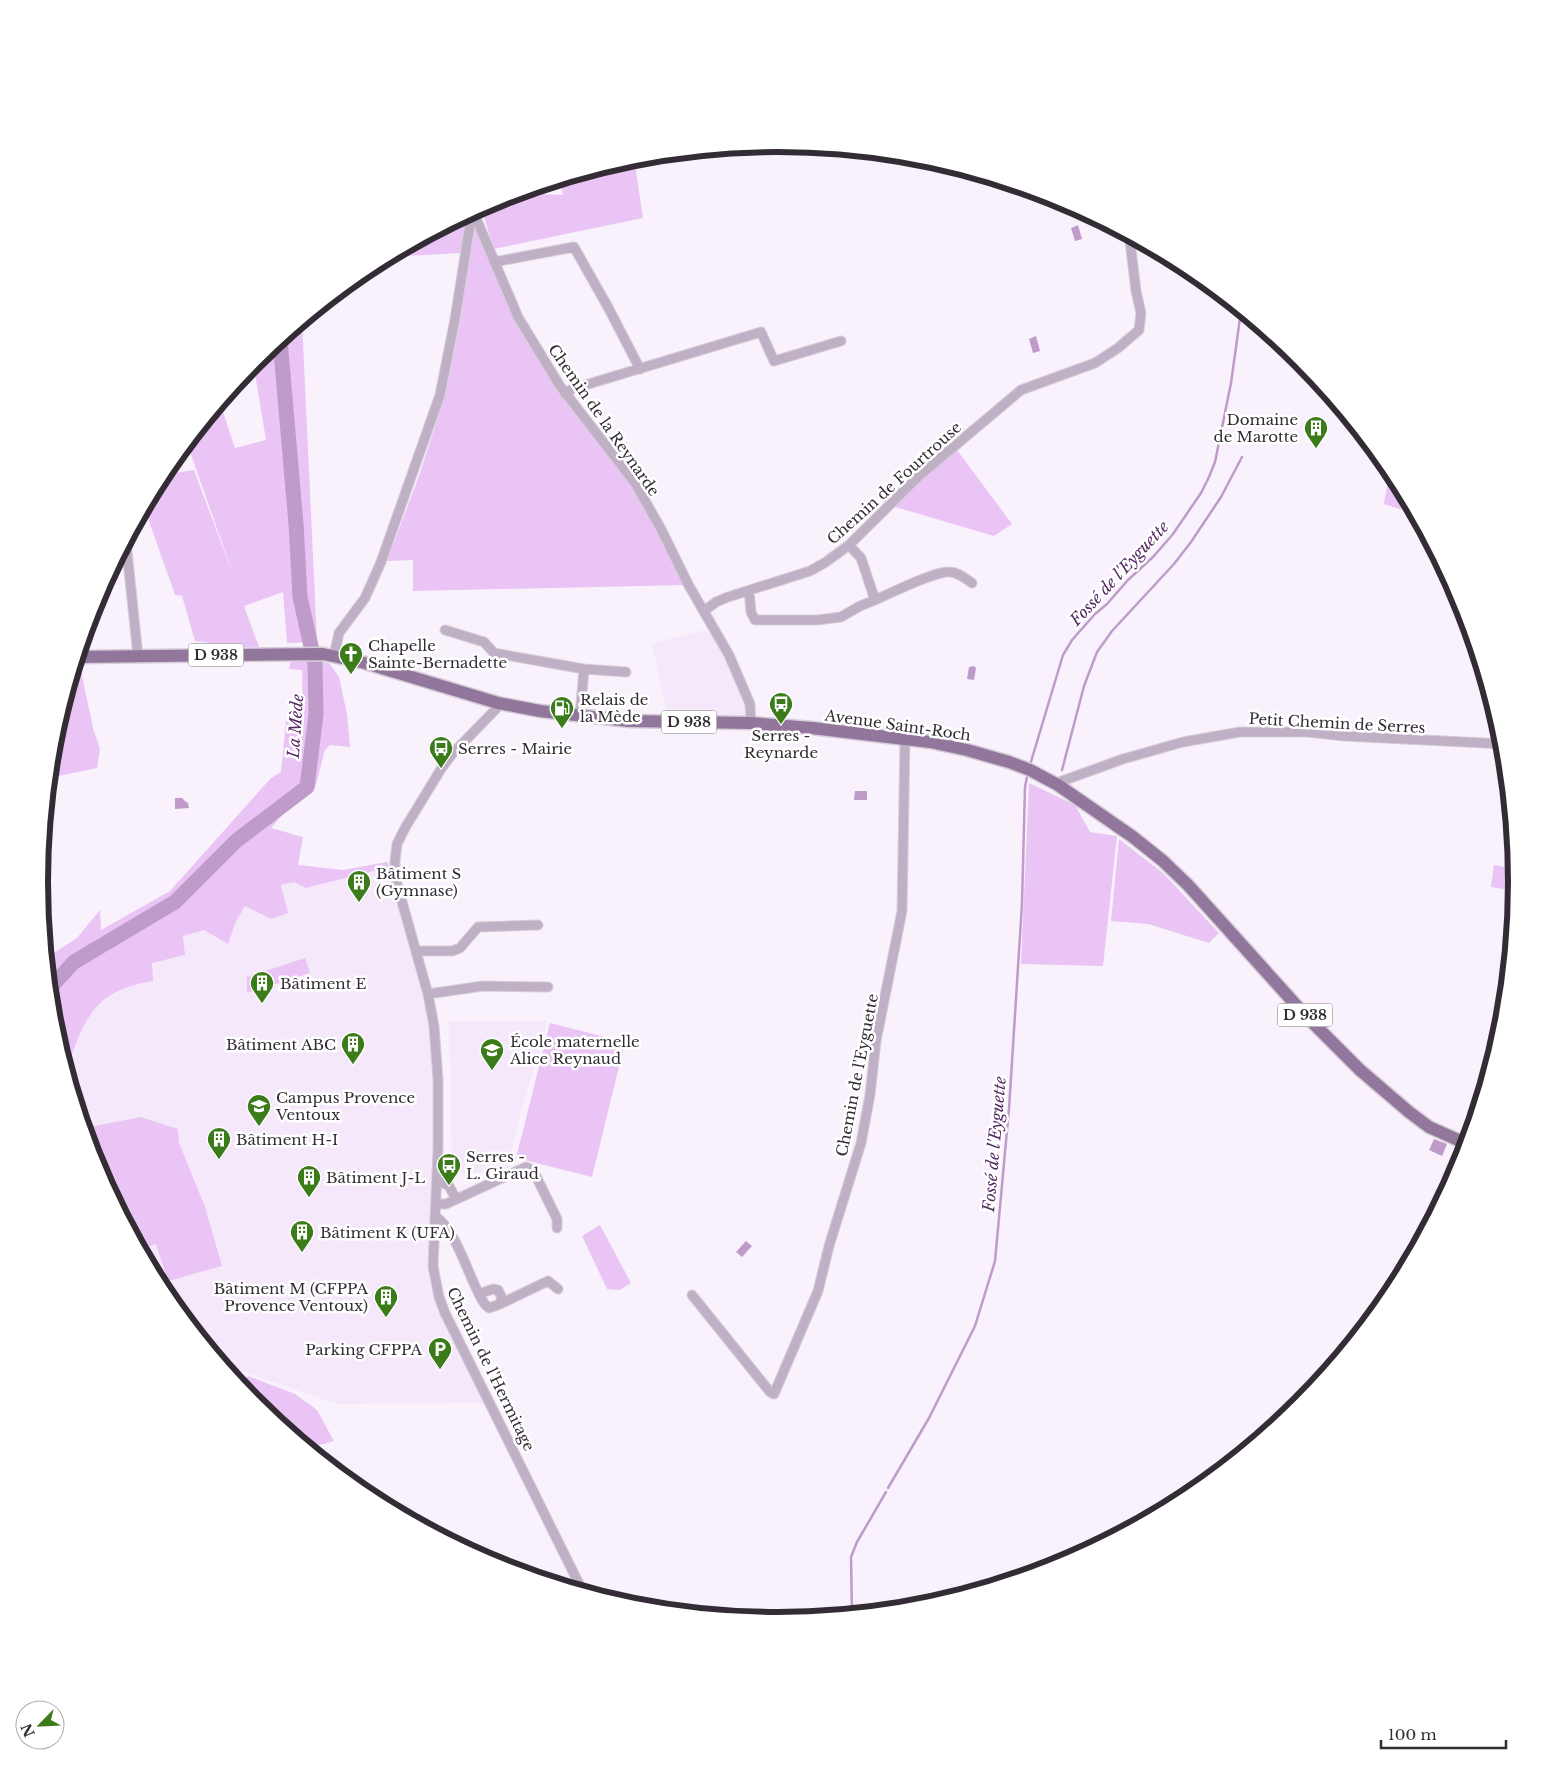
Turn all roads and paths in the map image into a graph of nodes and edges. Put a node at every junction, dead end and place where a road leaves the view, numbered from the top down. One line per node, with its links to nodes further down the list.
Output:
1 (475, 218): 4 (street, Chemin de la Reynarde)
2 (471, 220): 15 (street)
3 (1130, 243): 8 (street, Chemin de Fourtrouse)
4 (494, 262): 6 (street); 7 (street, Chemin de la Reynarde)
5 (841, 341): 6 (street)
6 (640, 369): 7 (street)
7 (565, 394): 13 (street, Chemin de la Reynarde)
8 (849, 545): 11 (street, Chemin de Fourtrouse); 12 (street)
9 (127, 551): 16 (street)
10 (972, 583): 12 (street)
11 (749, 590): 12 (street); 13 (street, Chemin de Fourtrouse)
12 (875, 600)
13 (704, 611): 22 (street, Chemin de la Reynarde)
14 (445, 630): 18 (street)
15 (329, 655): 16 (main road, Avenue Saint-Roch / D 938); 20 (main road, Avenue Saint-Roch / D 938)
16 (138, 656): 17 (main road, D 938)
17 (83, 657)
18 (584, 668): 19 (street); 21 (street)
19 (626, 672)
20 (498, 703): 21 (main road, Avenue Saint-Roch / D 938); 27 (street, Chemin de l'Hermitage)
21 (580, 716): 22 (main road, Avenue Saint-Roch / D 938)
22 (751, 724): 23 (main road, Avenue Saint-Roch / D 938)
23 (904, 739): 25 (main road, Avenue Saint-Roch / D 938); 38 (street, Chemin de l'Eyguette)
24 (1495, 744): 25 (street, Petit Chemin de Serres)
25 (1058, 785): 30 (main road, Avenue Saint-Roch / D 938)
26 (538, 925): 27 (street)
27 (416, 951): 29 (street, Chemin de l'Hermitage)
28 (548, 987): 29 (street)
29 (428, 994): 31 (street, Chemin de l'Hermitage)
30 (1461, 1141)
31 (437, 1180): 32 (street); 33 (street, Chemin de l'Hermitage)
32 (456, 1199): 33 (street); 35 (street)
33 (436, 1204): 34 (street, Chemin de l'Hermitage)
34 (436, 1216): 37 (street); 40 (street, Chemin de l'Hermitage)
35 (558, 1228)
36 (558, 1289): 39 (street)
37 (479, 1294): 39 (street); 39 (street)
38 (692, 1295)
39 (500, 1304)
40 (580, 1585)

